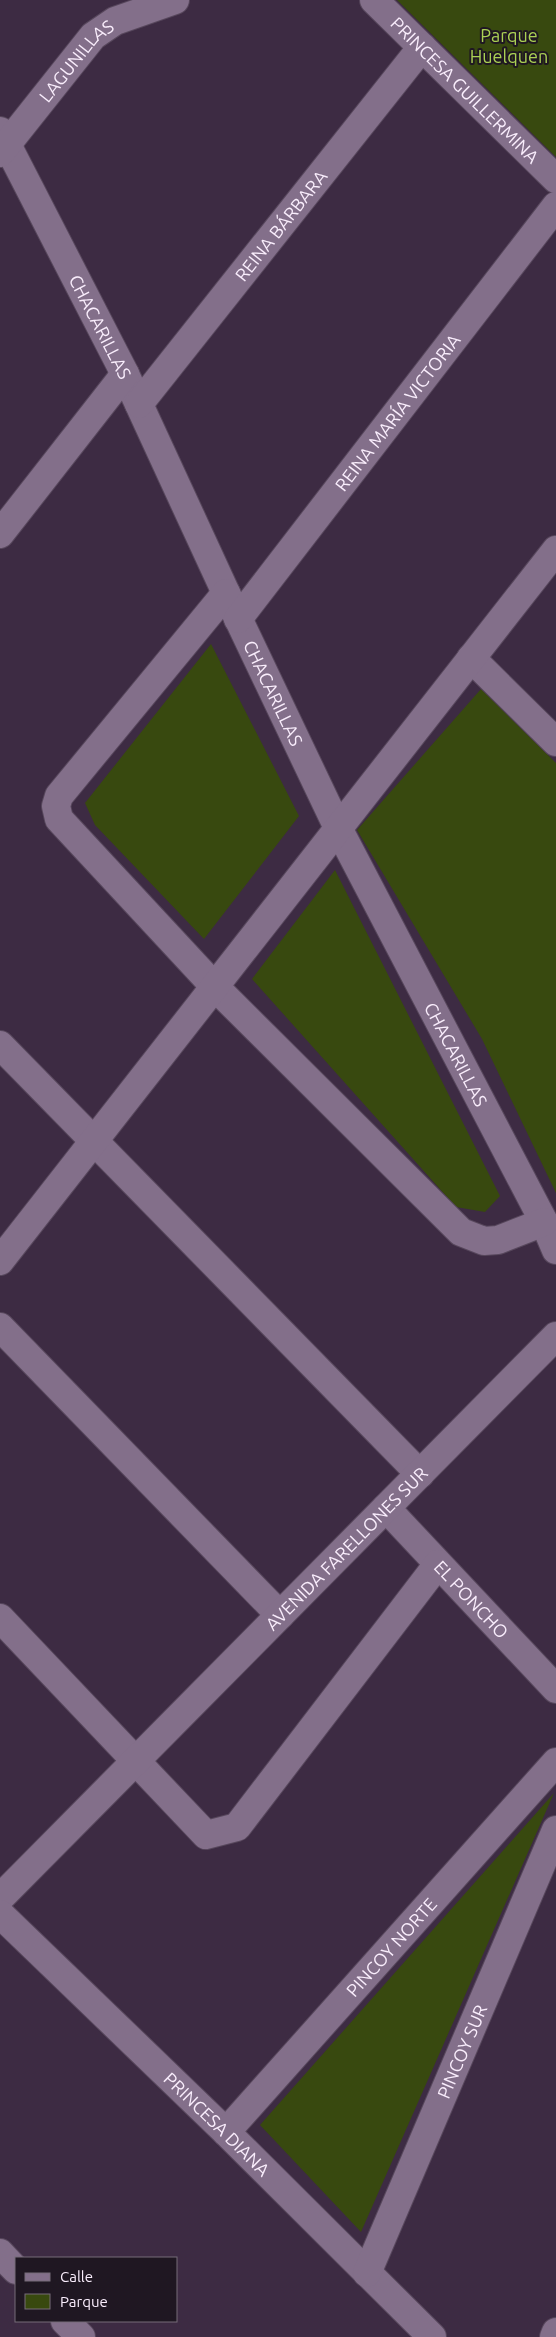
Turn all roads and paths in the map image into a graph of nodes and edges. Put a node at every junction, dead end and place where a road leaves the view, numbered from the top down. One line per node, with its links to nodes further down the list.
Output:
1 (175, 0): 4 (street, LAGUNILLAS)
2 (374, 0): 3 (street, PRINCESA GUILLERMINA)
3 (422, 47): 5 (street, PRINCESA GUILLERMINA); 8 (street, REINA BÁRBARA)
4 (2, 143): 7 (street, CHACARILLAS)
5 (556, 179)
6 (556, 206): 12 (street, REINA MARÍA VICTORIA)
7 (125, 374): 8 (street, CHACARILLAS); 9 (street)
8 (139, 404): 11 (street, CHACARILLAS)
9 (0, 534)
10 (556, 550): 13 (street)
11 (226, 593): 12 (street, CHACARILLAS); 16 (street)
12 (238, 619): 15 (street, CHACARILLAS)
13 (471, 658): 14 (street); 15 (street)
14 (556, 742)
15 (338, 828): 16 (street); 19 (street, CHACARILLAS)
16 (215, 987): 18 (street); 19 (street)
17 (0, 1045): 18 (street)
18 (94, 1141): 21 (street); 24 (street)
19 (544, 1222): 20 (street, CHACARILLAS)
20 (556, 1250)
21 (0, 1261)
22 (0, 1327): 27 (street)
23 (556, 1336): 24 (street, AVENIDA FARELLONES SUR)
24 (420, 1474): 25 (street, AVENIDA FARELLONES SUR)
25 (386, 1508): 26 (street, EL PONCHO); 27 (street, AVENIDA FARELLONES SUR)
26 (438, 1564): 29 (street, EL PONCHO); 30 (street)
27 (280, 1615): 30 (street, AVENIDA FARELLONES SUR)
28 (0, 1618): 30 (street)
29 (556, 1689)
30 (136, 1760): 33 (street, AVENIDA FARELLONES SUR)
31 (556, 1762): 35 (street, PINCOY NORTE)
32 (556, 1830): 38 (street, PINCOY SUR)
33 (0, 1898)
34 (0, 1914): 35 (street, PRINCESA DIANA)
35 (226, 2132): 38 (street, PRINCESA DIANA)
36 (0, 2253): 37 (street)
37 (15, 2269)
38 (367, 2273): 42 (street, PRINCESA DIANA)
39 (67, 2322): 41 (street)
40 (556, 2332): 43 (street)
41 (81, 2337)
42 (432, 2337)
43 (554, 2337)

